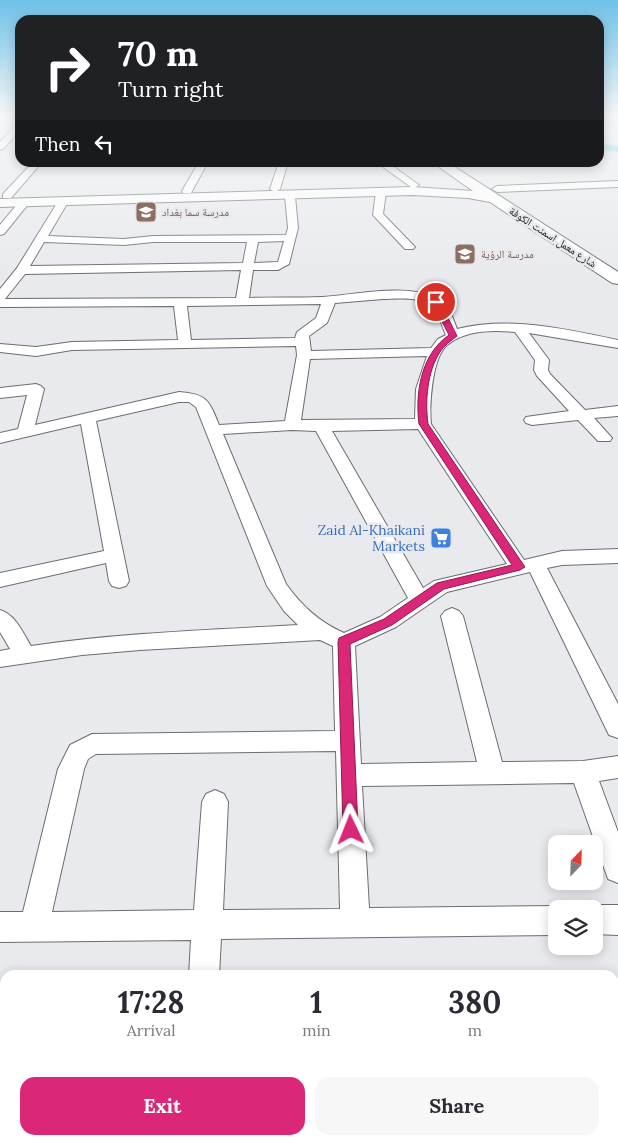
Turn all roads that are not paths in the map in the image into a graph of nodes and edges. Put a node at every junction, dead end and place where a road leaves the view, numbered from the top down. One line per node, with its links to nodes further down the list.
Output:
1 (32, 168): 15 (street)
2 (200, 168): 11 (street)
3 (282, 168): 10 (street)
4 (390, 168): 9 (street)
5 (448, 168): 7 (main road, شارع معمل اسمنت الكوفة)
6 (463, 168): 13 (main road, شارع معمل اسمنت الكوفة)
7 (469, 182): 9 (main road); 13 (main road, شارع معمل اسمنت الكوفة)
8 (618, 184): 13 (street)
9 (414, 185): 10 (main road)
10 (275, 189): 11 (main road)
11 (187, 191): 15 (main road)
12 (381, 192): 13 (main road); 14 (main road); 24 (street)
13 (497, 194): 18 (main road, شارع معمل اسمنت الكوفة); 19 (main road, شارع معمل اسمنت الكوفة)
14 (290, 196): 16 (main road); 22 (street)
15 (2, 199): 17 (main road)
16 (63, 202): 17 (main road); 23 (street)
17 (24, 203): 20 (street)
18 (558, 227): 19 (main road); 26 (main road, شارع معمل اسمنت الكوفة)
19 (542, 228): 28 (main road, شارع معمل اسمنت الكوفة)
20 (0, 232)
21 (253, 238): 22 (street); 23 (street); 25 (street)
22 (290, 238): 25 (street)
23 (41, 239): 27 (street)
24 (409, 247)
25 (248, 268): 27 (street); 30 (street)
26 (618, 269)
27 (22, 270): 29 (street)
28 (618, 279)
29 (0, 297)
30 (245, 301): 31 (street); 32 (street)
31 (329, 301): 35 (street); 39 (street)
32 (180, 302): 33 (street); 36 (street)
33 (0, 303)
34 (519, 328): 35 (street); 37 (street); 43 (street)
35 (453, 336): 40 (street)
36 (185, 344): 38 (street); 39 (street)
37 (618, 344)
38 (0, 348)
39 (303, 349): 40 (street); 47 (street)
40 (435, 352): 46 (street)
41 (0, 393): 50 (street)
42 (618, 411): 43 (street)
43 (582, 414): 45 (street); 52 (street)
44 (88, 418): 49 (street); 50 (street); 53 (street)
45 (532, 420)
46 (423, 424): 48 (street); 55 (street)
47 (292, 425): 48 (street); 49 (street)
48 (321, 426): 58 (street)
49 (213, 430): 61 (street)
50 (25, 432): 51 (street)
51 (0, 438)
52 (604, 438)
53 (114, 555): 56 (street); 57 (street)
54 (618, 556): 55 (street)
55 (527, 565): 58 (street); 64 (street)
56 (0, 580)
57 (119, 581)
58 (420, 599): 61 (street)
59 (452, 616): 68 (street)
60 (0, 618): 62 (street)
61 (334, 637): 62 (street); 65 (street)
62 (25, 655): 63 (street)
63 (0, 659)
64 (618, 728)
65 (347, 741): 69 (street); 77 (street)
66 (618, 767): 67 (street)
67 (583, 772): 68 (street); 71 (street)
68 (492, 773): 69 (street)
69 (348, 775): 75 (street)
70 (215, 802): 76 (street)
71 (618, 870)
72 (603, 920): 73 (street)
73 (618, 920)
74 (548, 921): 75 (street)
75 (355, 922): 76 (street)
76 (208, 924): 77 (street); 79 (street)
77 (34, 926): 78 (street)
78 (0, 927)
79 (204, 970)

